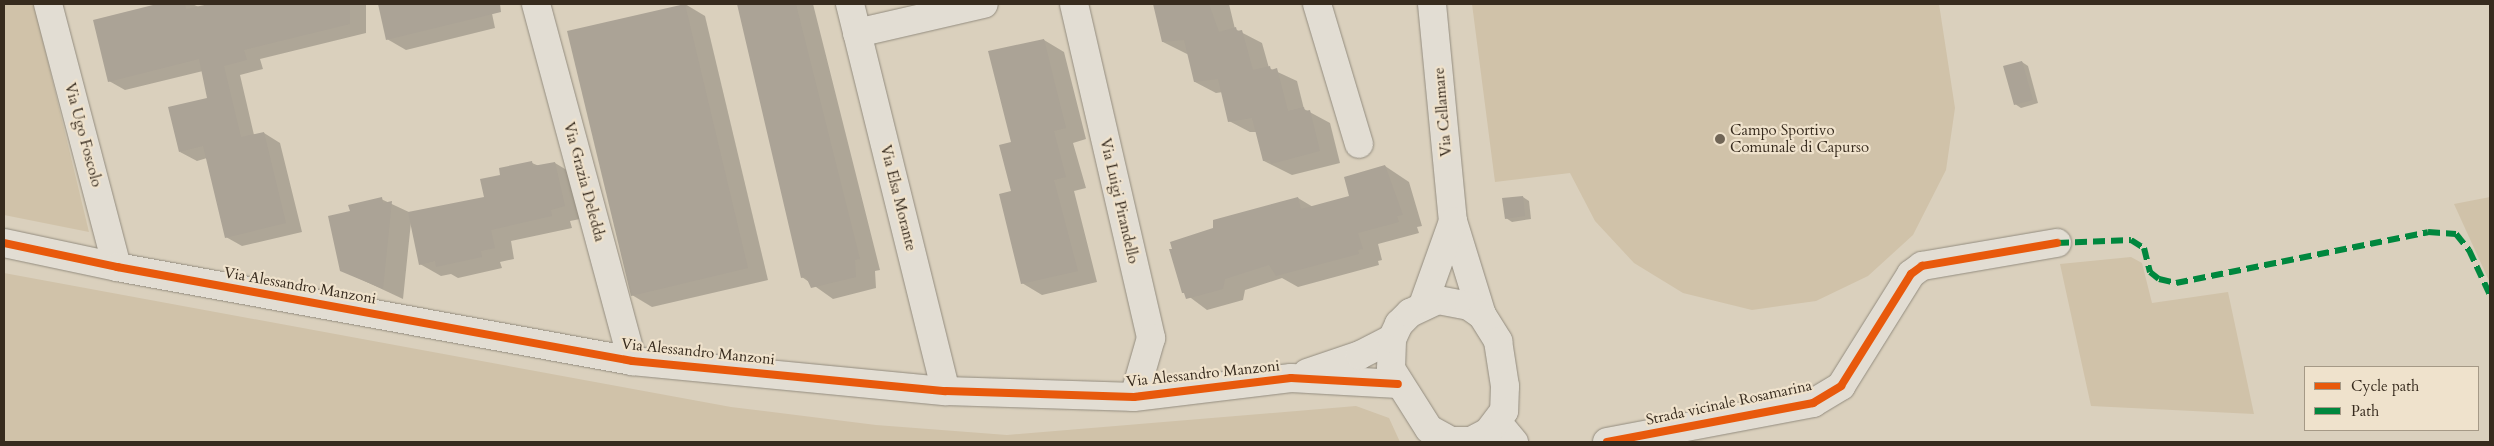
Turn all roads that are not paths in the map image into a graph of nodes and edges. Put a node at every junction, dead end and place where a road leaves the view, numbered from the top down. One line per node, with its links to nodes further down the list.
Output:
1 (48, 4): 13 (street, Via Ugo Foscolo)
2 (536, 4): 17 (street, Via Grazia Deledda)
3 (850, 4): 8 (street, Via Elsa Morante)
4 (984, 4): 8 (street)
5 (1074, 4): 21 (street, Via Luigi Pirandello)
6 (1317, 4): 9 (street)
7 (1432, 4): 10 (street, Via Cellamare)
8 (857, 33): 20 (street, Via Elsa Morante)
9 (1359, 144)
10 (1453, 221): 14 (street, Via Cellamare); 15 (street, Via Cellamare)
11 (4, 243): 13 (street, Via Alessandro Manzoni)
12 (2057, 243): 25 (street, Strada vicinale Rosamarina)
13 (117, 267): 17 (street, Via Alessandro Manzoni)
14 (1423, 305): 15 (street); 16 (street)
15 (1482, 315): 23 (street, Via Cellamare)
16 (1392, 339): 18 (street, Via Alessandro Manzoni); 19 (street, Via Cellamare)
17 (632, 361): 20 (street, Via Alessandro Manzoni)
18 (1291, 378): 19 (street, Via Alessandro Manzoni); 21 (street, Via Alessandro Manzoni)
19 (1398, 384): 22 (street, Via Cellamare)
20 (946, 392): 21 (street, Via Alessandro Manzoni)
21 (1134, 397)
22 (1422, 431): 24 (street, Via Cellamare)
23 (1506, 433): 24 (street, Via Cellamare)
24 (1471, 442)
25 (1607, 442)

